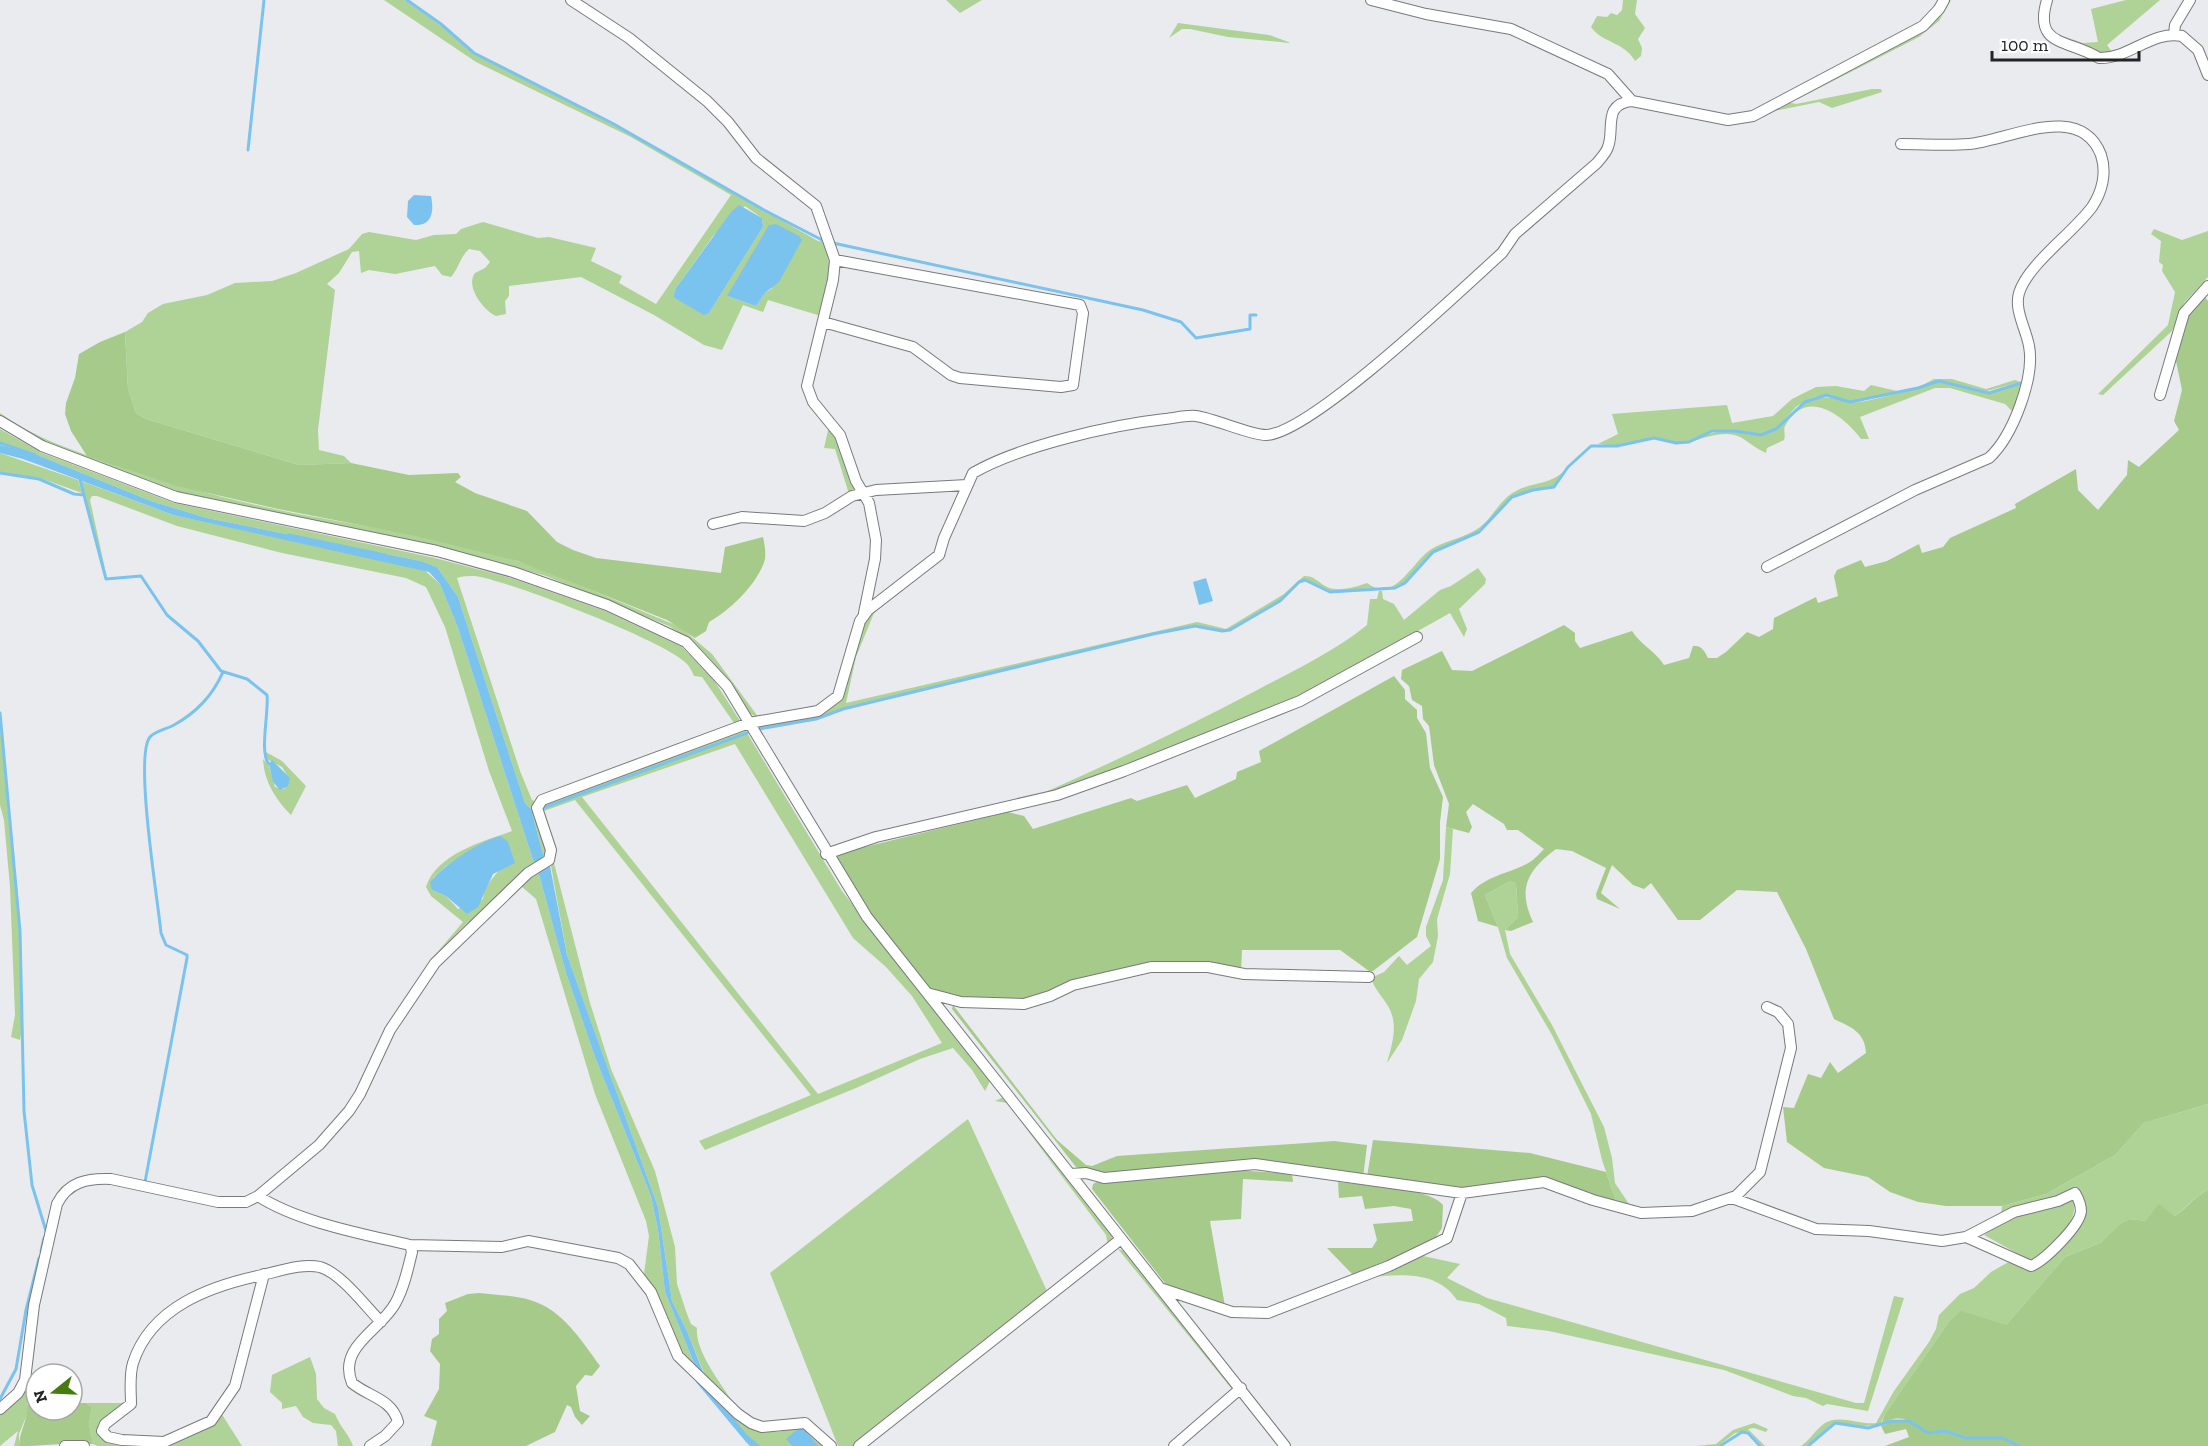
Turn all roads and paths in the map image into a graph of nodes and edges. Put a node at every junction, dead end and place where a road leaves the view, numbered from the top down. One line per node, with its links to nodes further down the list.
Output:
1 (571, 0): 10 (street)
2 (1371, 0): 8 (street)
3 (1944, 0): 8 (street)
4 (2047, 0): 6 (street)
5 (2190, 0): 6 (street)
6 (2174, 34): 7 (street)
7 (2208, 75)
8 (1632, 101): 15 (street)
9 (1901, 144): 18 (street)
10 (835, 260): 12 (street); 12 (street)
11 (2208, 286): 13 (street)
12 (823, 322): 16 (street)
13 (2160, 394)
14 (0, 421): 21 (street)
15 (967, 485): 16 (street); 19 (street)
16 (864, 494): 17 (street); 19 (street)
17 (713, 524)
18 (1767, 567)
19 (862, 617): 21 (street)
20 (1417, 637): 22 (street)
21 (749, 723): 22 (street); 28 (street)
22 (826, 854): 24 (street)
23 (1369, 977): 24 (street)
24 (927, 993): 26 (street)
25 (1767, 1007): 29 (street)
26 (1071, 1174): 27 (street); 31 (street)
27 (1462, 1193): 29 (street); 34 (street)
28 (258, 1196): 32 (street); 37 (street)
29 (1732, 1198): 30 (street)
30 (1966, 1237): 30 (street)
31 (1121, 1239): 34 (street); 42 (street)
32 (410, 1245): 35 (street); 41 (street)
33 (264, 1274): 33 (street); 35 (street)
34 (1161, 1288): 36 (street)
35 (381, 1322): 40 (street)
36 (1241, 1388): 43 (street); 44 (street)
37 (0, 1409)
38 (65, 1446): 39 (street)
39 (84, 1446)
40 (370, 1446)
41 (831, 1446)
42 (859, 1446)
43 (1174, 1446)
44 (1285, 1446)

